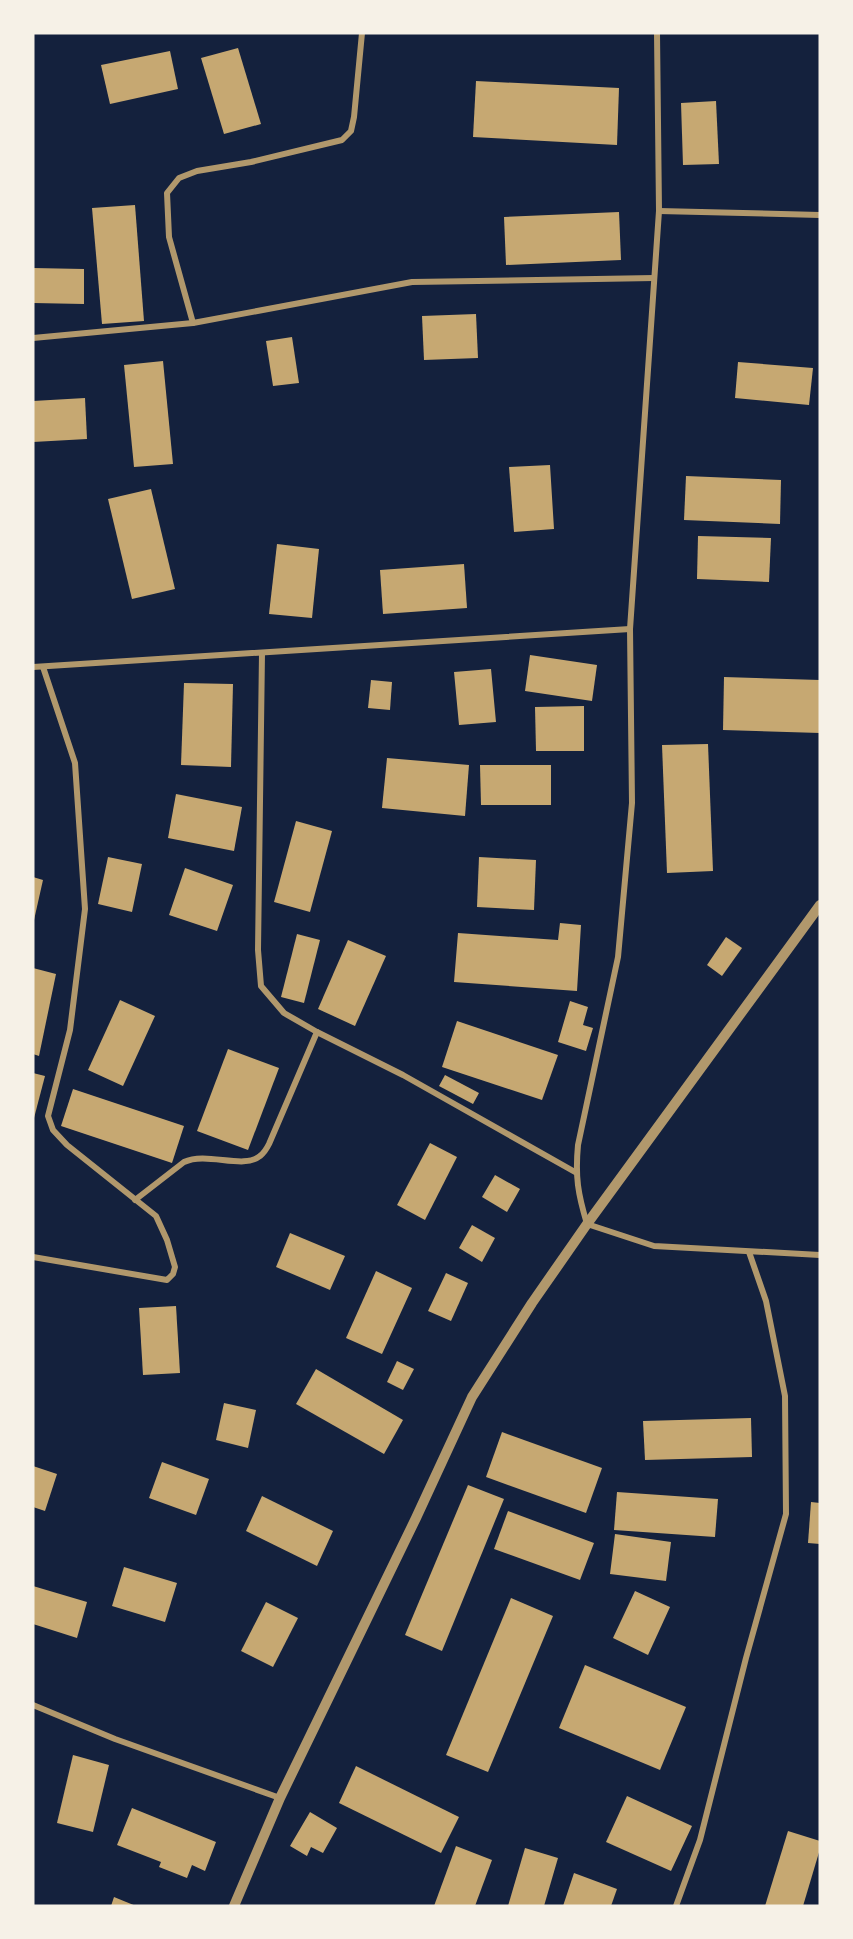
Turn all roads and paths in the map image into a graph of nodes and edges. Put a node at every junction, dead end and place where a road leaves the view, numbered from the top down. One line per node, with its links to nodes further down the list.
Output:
1 (362, 33): 6 (street)
2 (657, 33): 3 (street)
3 (659, 211): 4 (street); 5 (street)
4 (820, 215)
5 (654, 278): 6 (street); 8 (street)
6 (193, 323): 7 (street)
7 (33, 338)
8 (630, 629): 9 (street); 14 (street)
9 (262, 653): 11 (street); 13 (street)
10 (33, 667): 11 (street)
11 (43, 667): 15 (street)
12 (820, 905): 16 (street)
13 (317, 1032): 14 (street); 15 (street)
14 (575, 1172): 16 (street)
15 (135, 1200): 19 (street)
16 (587, 1224): 17 (street); 21 (street)
17 (749, 1252): 18 (street); 23 (street)
18 (820, 1255)
19 (33, 1257)
20 (33, 1705): 21 (street)
21 (280, 1798): 22 (street)
22 (234, 1906)
23 (676, 1906)

